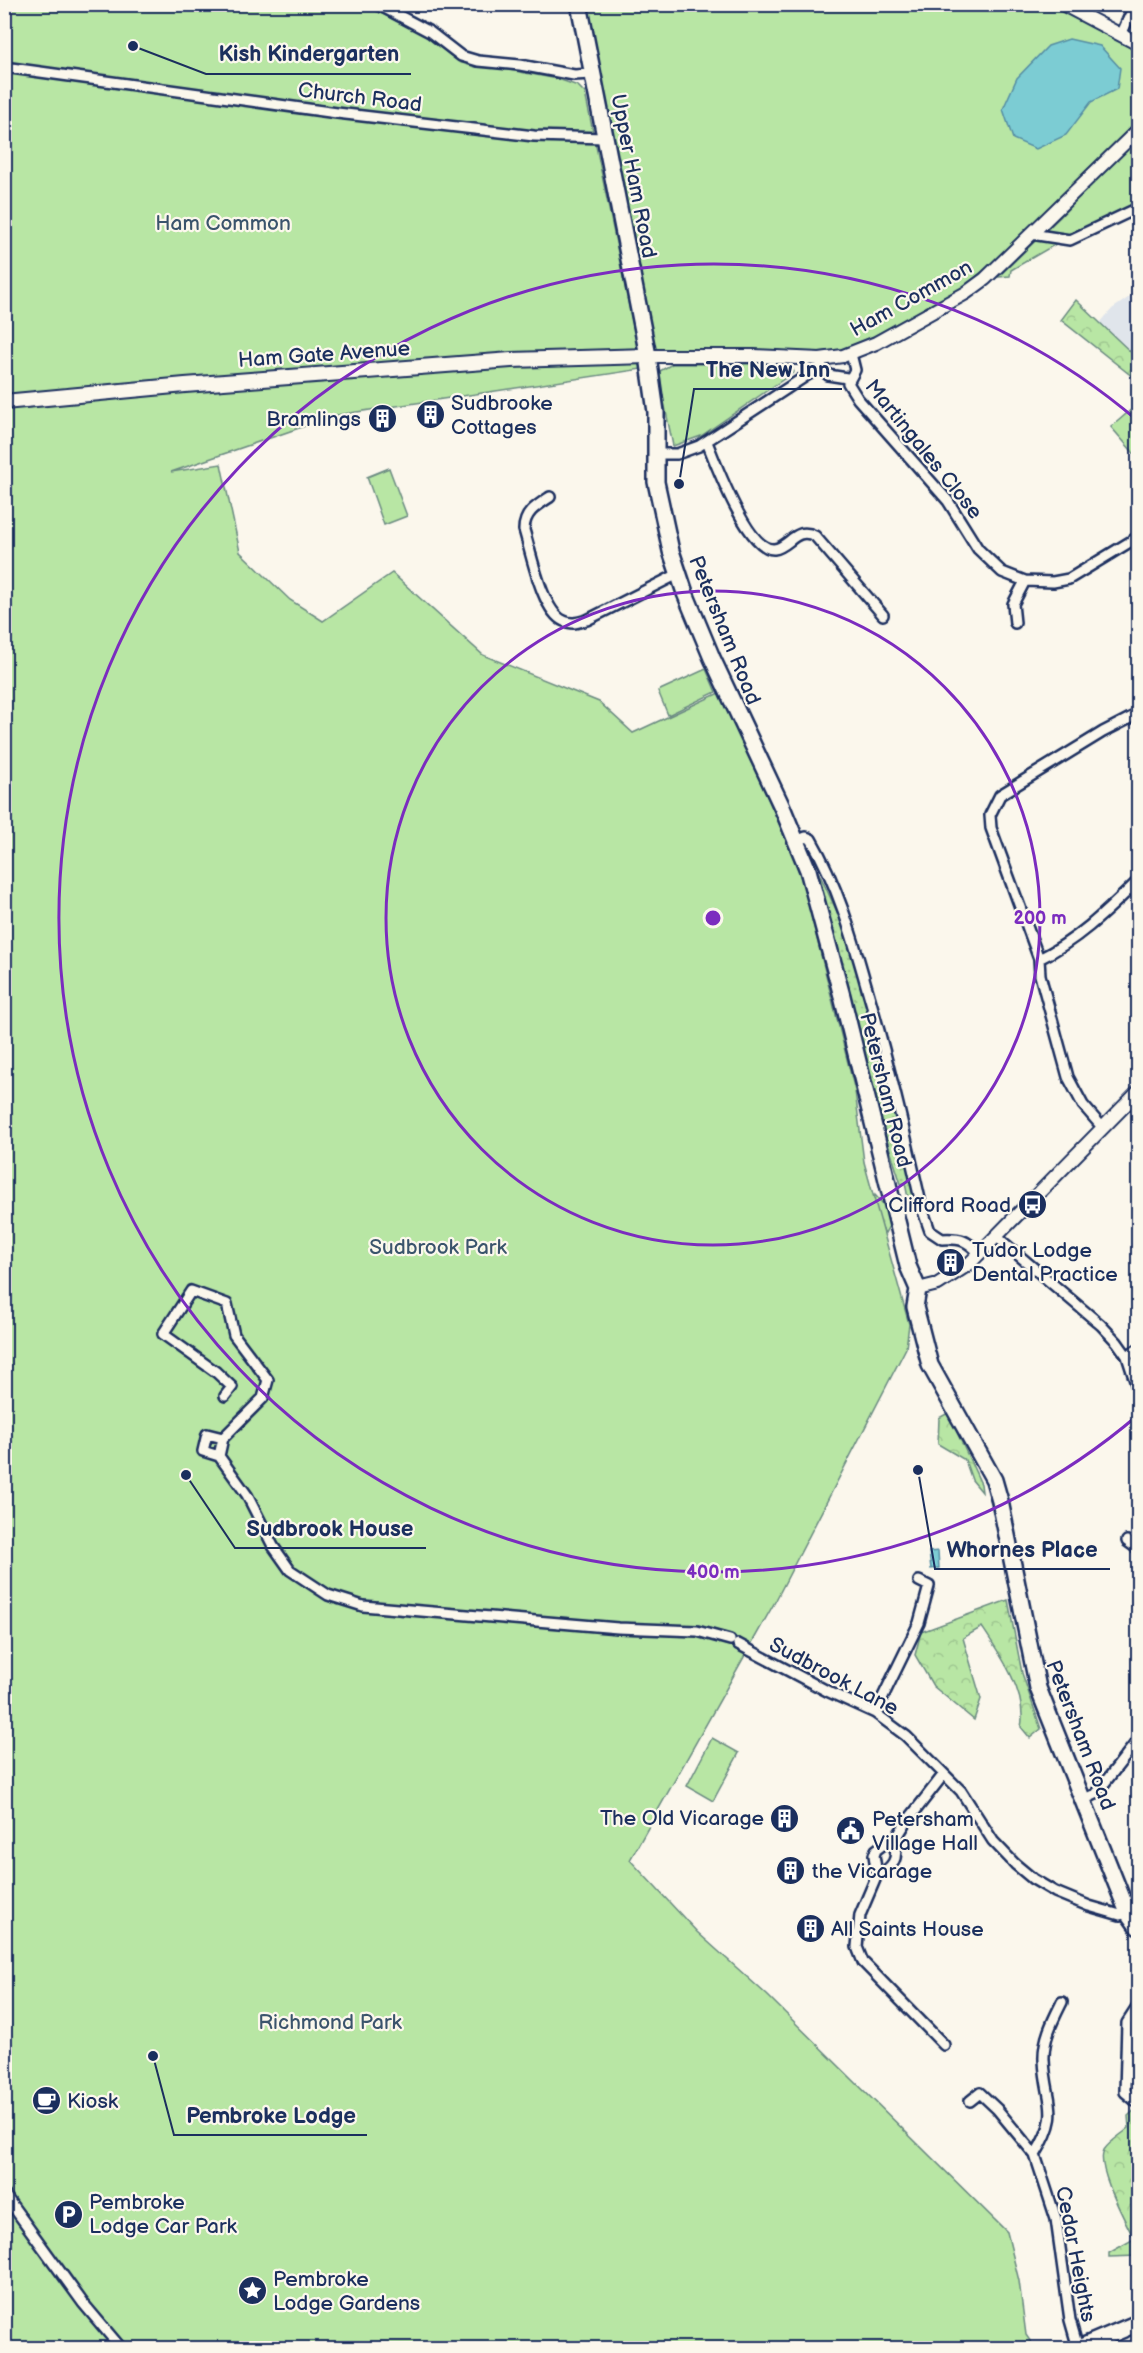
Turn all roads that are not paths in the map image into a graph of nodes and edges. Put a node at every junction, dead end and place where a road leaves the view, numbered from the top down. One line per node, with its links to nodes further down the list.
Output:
1 (377, 4): 8 (street)
2 (579, 4): 8 (main road, Upper Ham Road)
3 (1062, 4): 5 (street)
4 (1135, 4): 5 (street)
5 (1121, 35): 6 (street)
6 (1138, 44)
7 (4, 67): 10 (street, Church Road)
8 (592, 74): 10 (main road, Upper Ham Road)
9 (1138, 130): 12 (street, Ham Common)
10 (605, 138): 14 (main road, Upper Ham Road)
11 (1138, 208): 12 (street)
12 (1031, 234): 13 (street, Ham Common)
13 (851, 354): 15 (street, Ham Common); 16 (street, Martingales Close)
14 (648, 356): 15 (street, Ham Common); 17 (main road, Ham Gate Avenue); 19 (main road, Petersham Road)
15 (821, 363): 16 (street, Martingales Close); 18 (street, Ham Common)
16 (848, 383): 23 (street, Martingales Close)
17 (4, 402)
18 (707, 442): 19 (street, Ham Common); 24 (street)
19 (656, 454): 22 (main road, Petersham Road)
20 (550, 497): 22 (street)
21 (1138, 537): 23 (street, Martingales Close)
22 (678, 574): 27 (main road, Petersham Road)
23 (1025, 581): 25 (street)
24 (883, 615)
25 (1015, 623)
26 (1138, 714): 29 (street)
27 (796, 841): 33 (street); 34 (main road, Petersham Road)
28 (1138, 881): 29 (street)
29 (1039, 959): 31 (street)
30 (1138, 1092): 31 (street)
31 (1102, 1127): 32 (street)
32 (997, 1237): 33 (street); 36 (street)
33 (980, 1254): 34 (street)
34 (918, 1289): 45 (main road, Petersham Road)
35 (1138, 1349): 36 (street)
36 (1127, 1356): 37 (street)
37 (1138, 1390)
38 (225, 1396): 39 (street)
39 (223, 1438): 40 (street); 40 (street, Sudbrook Lane)
40 (219, 1456): 42 (street, Sudbrook Lane)
41 (919, 1581): 42 (street)
42 (875, 1713): 44 (street, Sudbrook Lane)
43 (1138, 1740): 45 (street)
44 (944, 1774): 46 (street); 48 (street, Sudbrook Lane)
45 (1083, 1800): 48 (main road, Petersham Road)
46 (894, 1842): 47 (street); 47 (street)
47 (877, 1875): 52 (street)
48 (1128, 1913): 49 (main road, Petersham Road)
49 (1138, 1927)
50 (1062, 2002): 57 (street)
51 (1138, 2006): 56 (street)
52 (944, 2045)
53 (987, 2084): 54 (street)
54 (980, 2094): 55 (street); 57 (street, Cedar Heights)
55 (970, 2101)
56 (1137, 2102)
57 (1035, 2155): 61 (street, Cedar Heights)
58 (4, 2194): 60 (street)
59 (1138, 2323): 61 (main road)
60 (121, 2349)
61 (1078, 2349)

